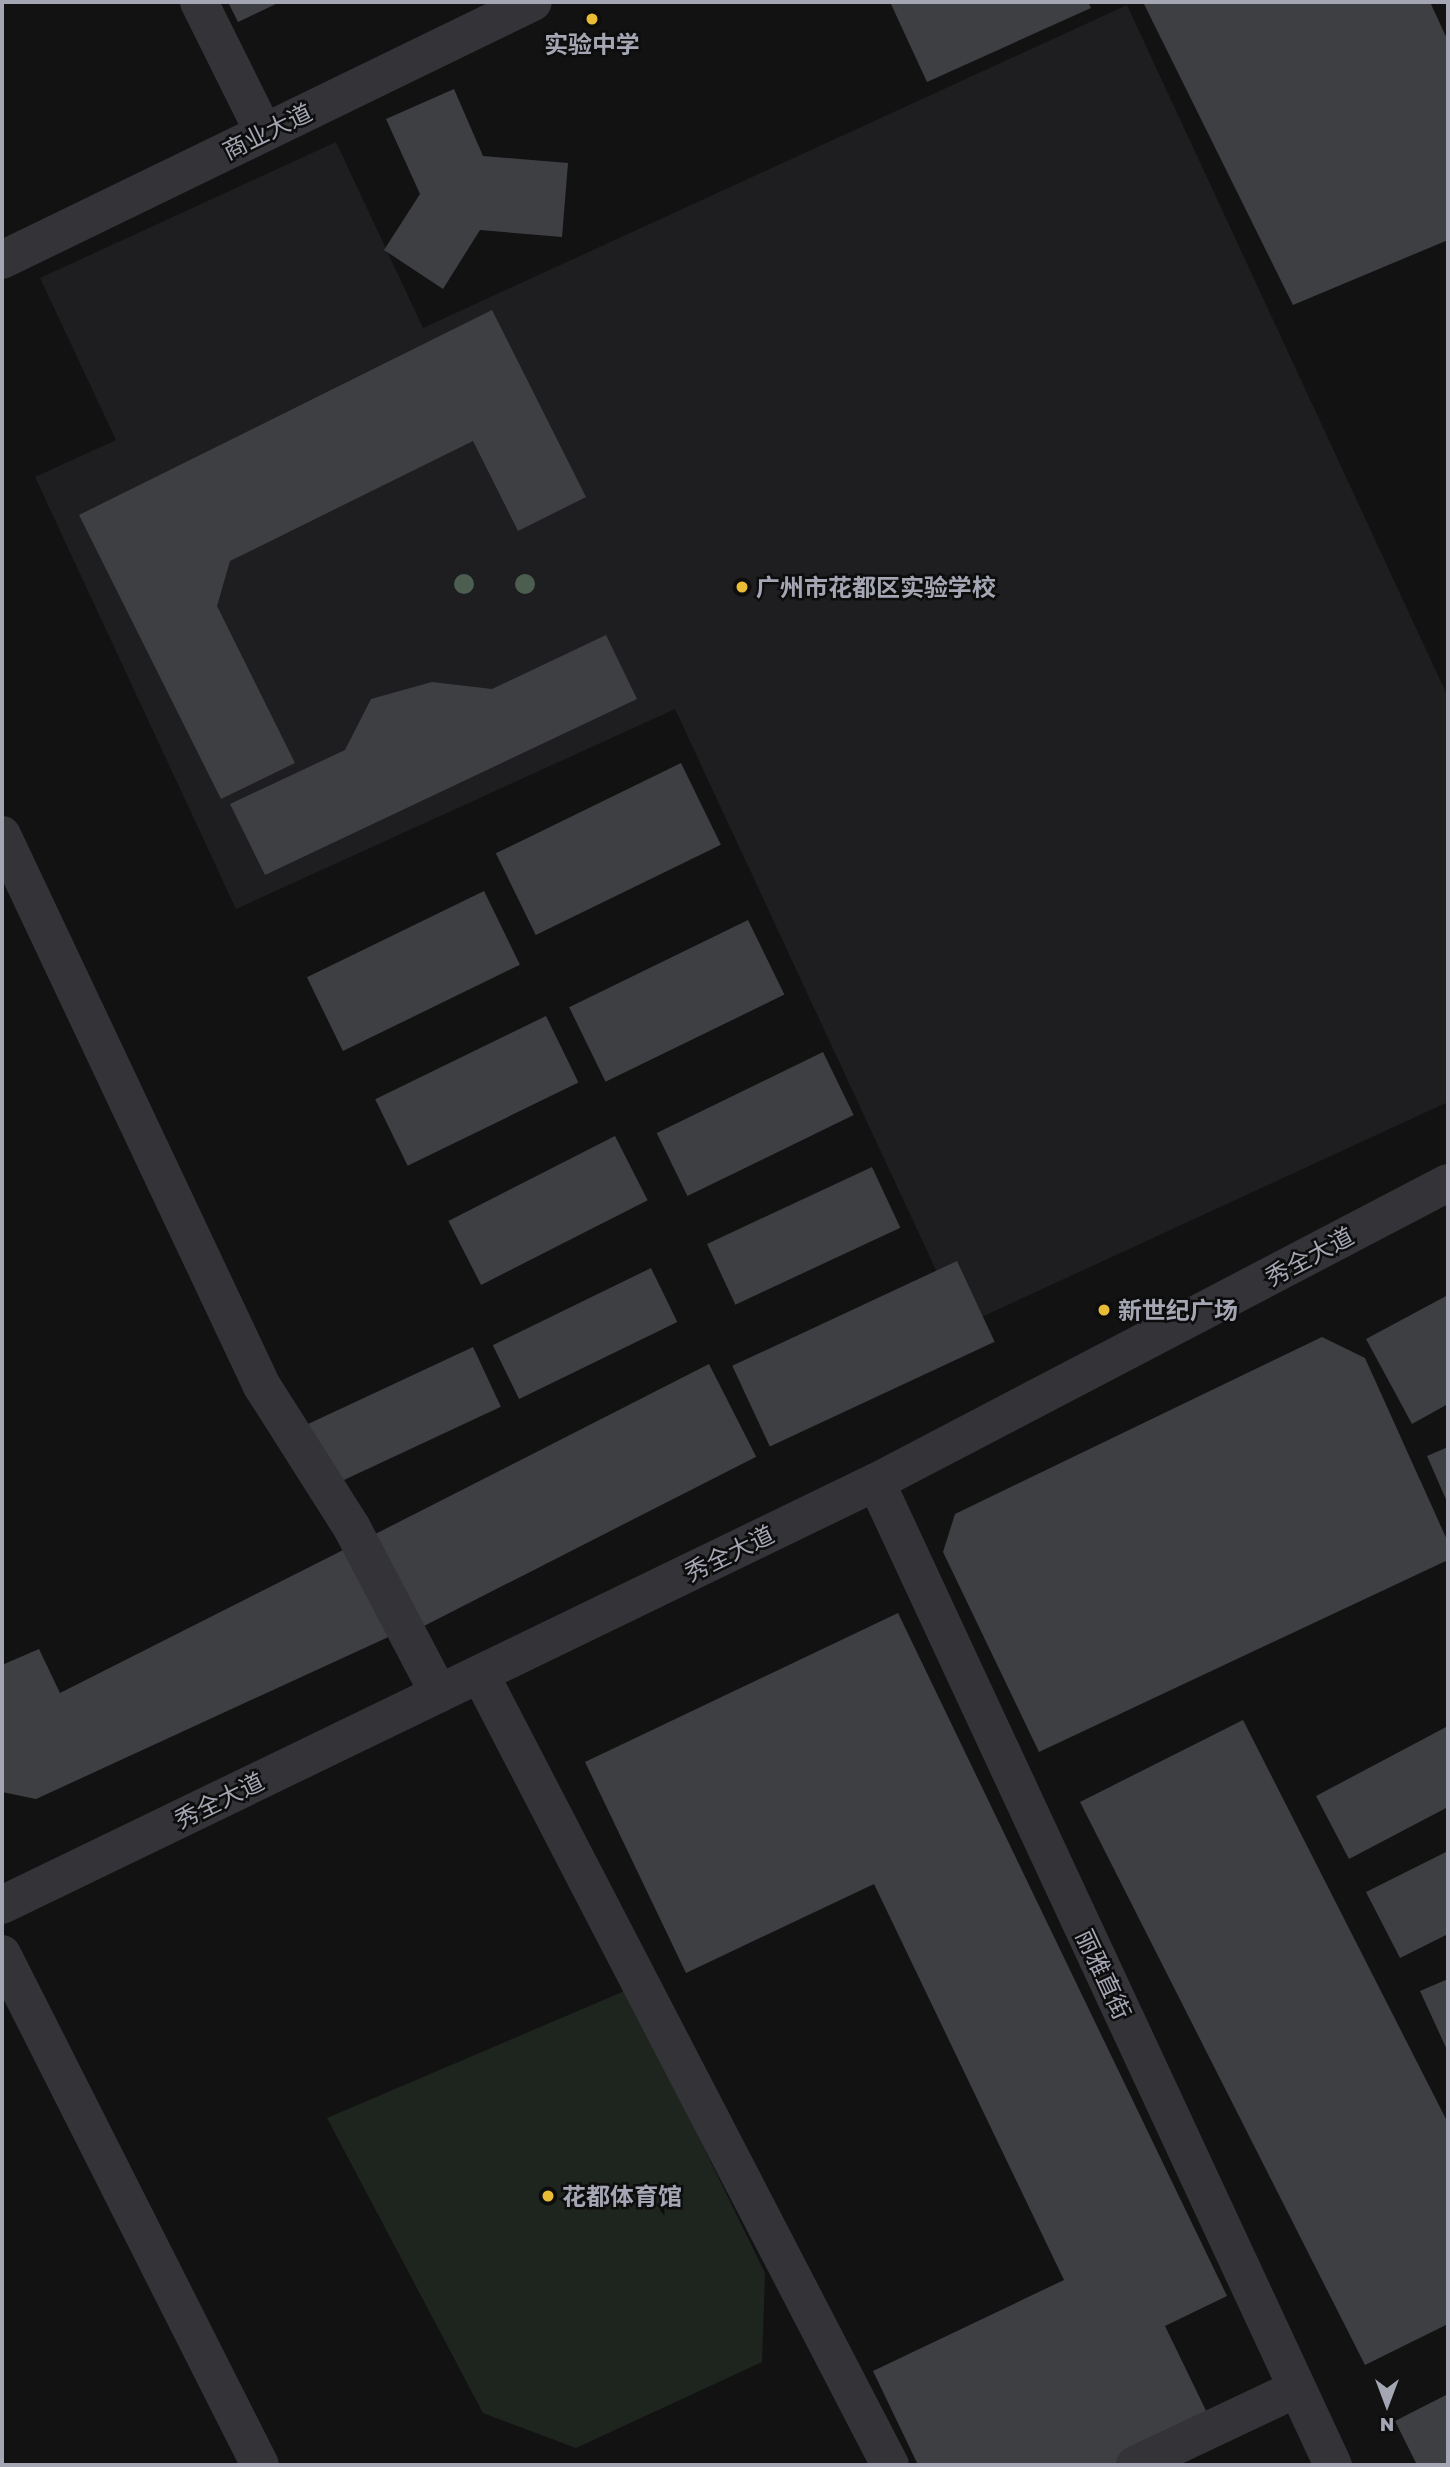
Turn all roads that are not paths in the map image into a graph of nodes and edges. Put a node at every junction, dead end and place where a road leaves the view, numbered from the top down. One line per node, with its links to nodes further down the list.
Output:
1 (199, 2): 3 (street)
2 (533, 2): 3 (street, 商业大道)
3 (264, 133): 4 (street, 商业大道)
4 (2, 260)
5 (2, 835): 9 (street)
6 (1448, 1183): 7 (street, 秀全大道)
7 (876, 1482): 8 (street, 秀全大道); 12 (street, 丽雅直街)
8 (481, 1674): 9 (street, 秀全大道); 14 (street)
9 (439, 1694): 10 (street, 秀全大道)
10 (2, 1905)
11 (2, 1954): 13 (street)
12 (1296, 2389): 15 (street); 16 (street, 丽雅直街)
13 (260, 2465)
14 (890, 2465)
15 (1135, 2465)
16 (1333, 2465)

